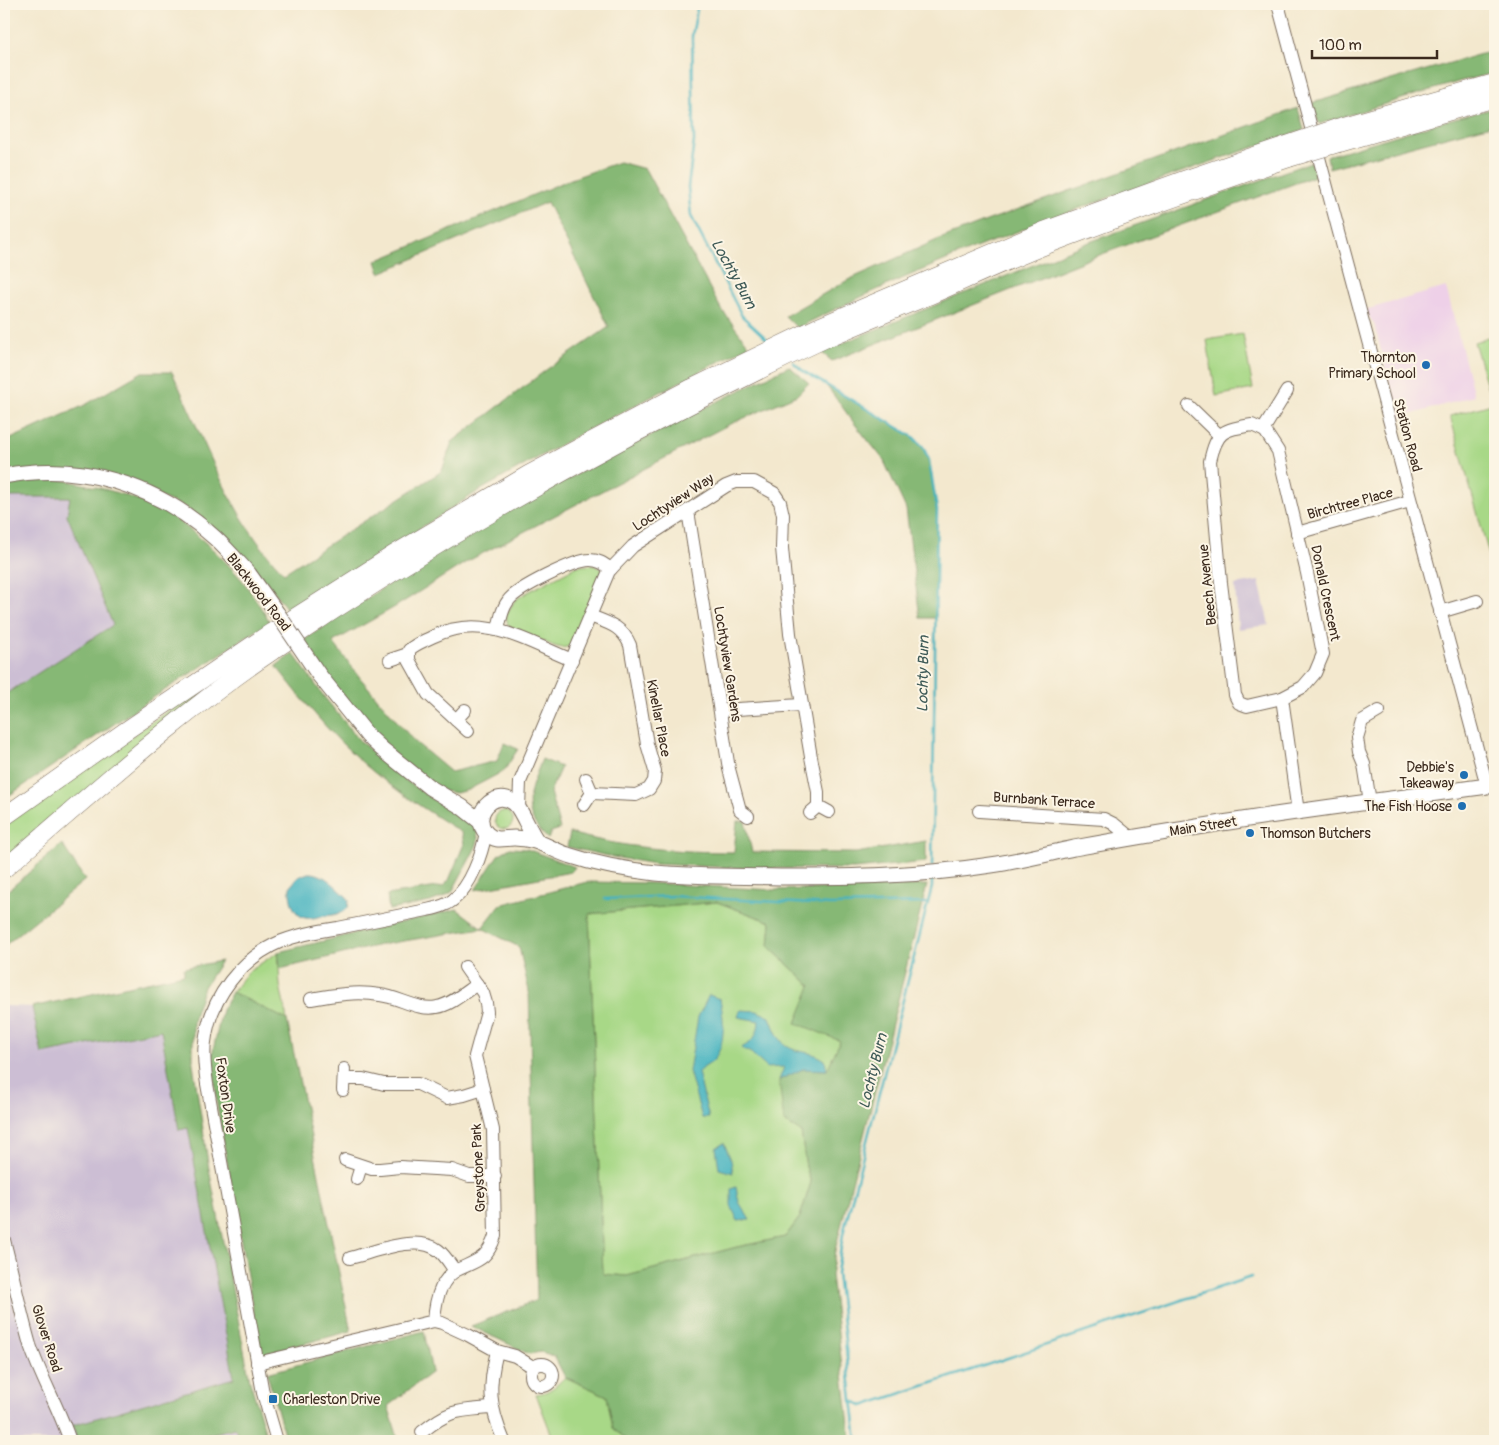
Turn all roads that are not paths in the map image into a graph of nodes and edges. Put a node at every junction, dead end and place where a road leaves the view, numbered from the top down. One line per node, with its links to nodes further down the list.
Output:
1 (1278, 4): 11 (street, Station Road)
2 (1495, 83): 4 (highway)
3 (1495, 98): 4 (highway)
4 (1338, 136): 5 (highway, bridge)
5 (743, 370): 42 (highway); 48 (highway)
6 (1287, 391): 8 (street)
7 (1188, 406): 9 (street)
8 (1264, 430): 9 (street); 13 (street, Donald Crescent)
9 (1219, 435): 22 (street, Beech Avenue)
10 (4, 476): 36 (main road, Blackwood Road, bridge)
11 (1410, 501): 13 (street, Birchtree Place); 16 (street, Station Road)
12 (688, 511): 14 (street, Lochtyview Way); 23 (street, Lochtyview Way); 25 (street, Lochtyview Gardens)
13 (1297, 533): 22 (street, Donald Crescent)
14 (612, 568): 17 (street, Lochtyview Way); 18 (street)
15 (1478, 601): 16 (street)
16 (1440, 612): 31 (street, Station Road)
17 (590, 616): 21 (street, Lochtyview Way); 32 (street, Kinellar Place)
18 (498, 630): 19 (street); 21 (street)
19 (408, 654): 20 (street); 27 (street)
20 (390, 660)
21 (572, 660): 30 (street, Lochtyview Way)
22 (1282, 698): 40 (street)
23 (801, 705): 25 (street); 37 (street, Lochtyview Way)
24 (465, 710): 27 (street)
25 (721, 710): 41 (street, Lochtyview Gardens)
26 (1379, 711): 34 (street)
27 (456, 720): 28 (street)
28 (468, 731)
29 (586, 779): 32 (street)
30 (520, 782): 33 (street, Lochtyview Way); 39 (street, Lochtyview Way)
31 (1491, 786): 34 (main road, Main Street)
32 (592, 794): 35 (street)
33 (495, 800): 36 (main road); 39 (main road); 43 (main road)
34 (1370, 802): 40 (main road, Main Street)
35 (584, 805)
36 (462, 807): 43 (main road, Blackwood Road)
37 (819, 810)
38 (979, 810): 45 (street, Burnbank Terrace)
39 (520, 811): 44 (main road); 46 (main road)
40 (1298, 812): 45 (main road, Main Street)
41 (740, 814)
42 (4, 818)
43 (483, 827): 44 (main road); 47 (street, Foxton Drive)
44 (505, 838): 46 (main road, Main Street); 47 (street, Foxton Drive)
45 (1131, 838): 46 (main road, Main Street)
46 (537, 841)
47 (478, 862): 63 (street, Foxton Drive)
48 (4, 869)
49 (465, 966): 50 (street, Greystone Park)
50 (477, 984): 51 (street); 53 (street, Greystone Park)
51 (311, 999)
52 (344, 1079): 53 (street)
53 (483, 1089): 56 (street, Greystone Park)
54 (345, 1160): 55 (street)
55 (361, 1166): 56 (street); 57 (street)
56 (495, 1176): 60 (street, Greystone Park)
57 (356, 1179)
58 (4, 1240): 67 (street, Glover Road)
59 (350, 1258): 60 (street)
60 (455, 1271): 61 (street, Greystone Park)
61 (434, 1321): 62 (street); 63 (street)
62 (497, 1350): 64 (street); 65 (street)
63 (257, 1363): 68 (street, Foxton Drive)
64 (533, 1368)
65 (492, 1408): 66 (street); 69 (street)
66 (422, 1432)
67 (70, 1441)
68 (277, 1441)
69 (504, 1441)

